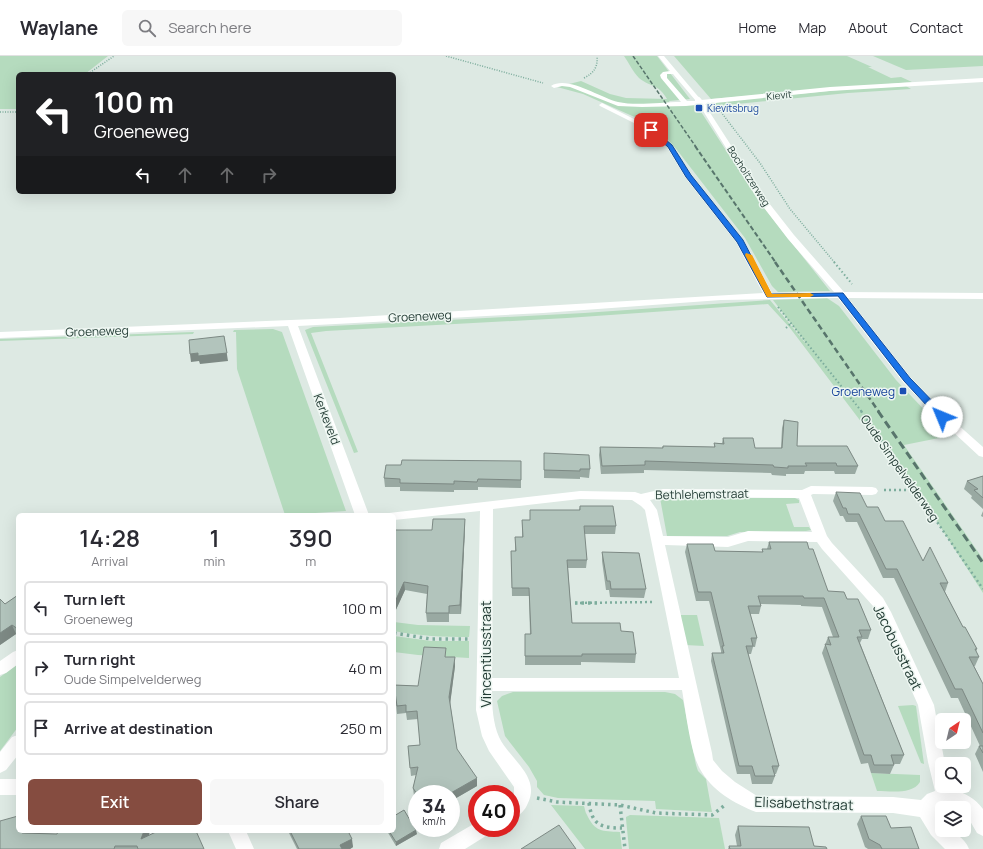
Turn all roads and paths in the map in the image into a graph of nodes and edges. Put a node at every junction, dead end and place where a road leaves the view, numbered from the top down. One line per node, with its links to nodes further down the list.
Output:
1 (114, 56): 5 (path)
2 (446, 56): 9 (path)
3 (597, 56): 8 (path)
4 (661, 56): 6 (street, Bocholtzerweg)
5 (91, 72)
6 (673, 72): 10 (street); 14 (street, Bocholtzerweg, bridge)
7 (983, 80): 10 (street, Kievit)
8 (566, 85): 9 (street, Kievit); 10 (street, Kievit)
9 (554, 86): 15 (street)
10 (686, 104)
11 (719, 109): 16 (path)
12 (0, 112): 13 (path)
13 (16, 112)
14 (840, 294): 15 (street, Groeneweg); 16 (street, Groeneweg); 22 (street, Bocholtzerweg)
15 (769, 296): 18 (street, Groeneweg); 19 (path, Oude Simpelvelderweg)
16 (861, 296): 17 (street, Groeneweg)
17 (983, 296)
18 (292, 323): 21 (street, Groeneweg); 28 (street, Kerkeveld)
19 (791, 323): 20 (path); 24 (path, Oude Simpelvelderweg)
20 (786, 328)
21 (0, 335)
22 (983, 452)
23 (872, 490): 24 (path); 25 (street, Bethlehemstraat)
24 (916, 490): 32 (path, Oude Simpelvelderweg)
25 (804, 494): 26 (street, Bethlehemstraat); 30 (street, Jacobusstraat)
26 (641, 498): 27 (street, Bethlehemstraat); 31 (street, Elisabethstraat)
27 (487, 506): 29 (street, Bethlehemstraat); 36 (street, Vincentiusstraat)
28 (361, 513)
29 (396, 516)
30 (821, 537): 31 (street); 47 (street, Jacobusstraat)
31 (657, 540): 33 (street, Elisabethstraat)
32 (983, 589)
33 (670, 602): 34 (path); 39 (street, Elisabethstraat)
34 (575, 603)
35 (396, 633): 36 (path)
36 (484, 638): 40 (street, Vincentiusstraat)
37 (16, 657): 38 (street)
38 (0, 669)
39 (687, 684): 40 (street); 46 (street, Elisabethstraat)
40 (484, 685): 45 (street, Vincentiusstraat)
41 (16, 745): 42 (street)
42 (0, 765)
43 (0, 787): 44 (street)
44 (16, 787)
45 (523, 794): 48 (street); 49 (path)
46 (738, 794): 50 (path); 51 (street, Elisabethstraat)
47 (946, 796): 51 (street); 52 (street)
48 (520, 801)
49 (589, 803): 50 (path); 53 (path)
50 (620, 805): 53 (path)
51 (927, 809): 59 (street)
52 (983, 827)
53 (622, 828): 58 (path)
54 (238, 833): 56 (street)
55 (468, 837): 57 (street)
56 (245, 849)
57 (448, 849)
58 (625, 849)
59 (960, 849)

